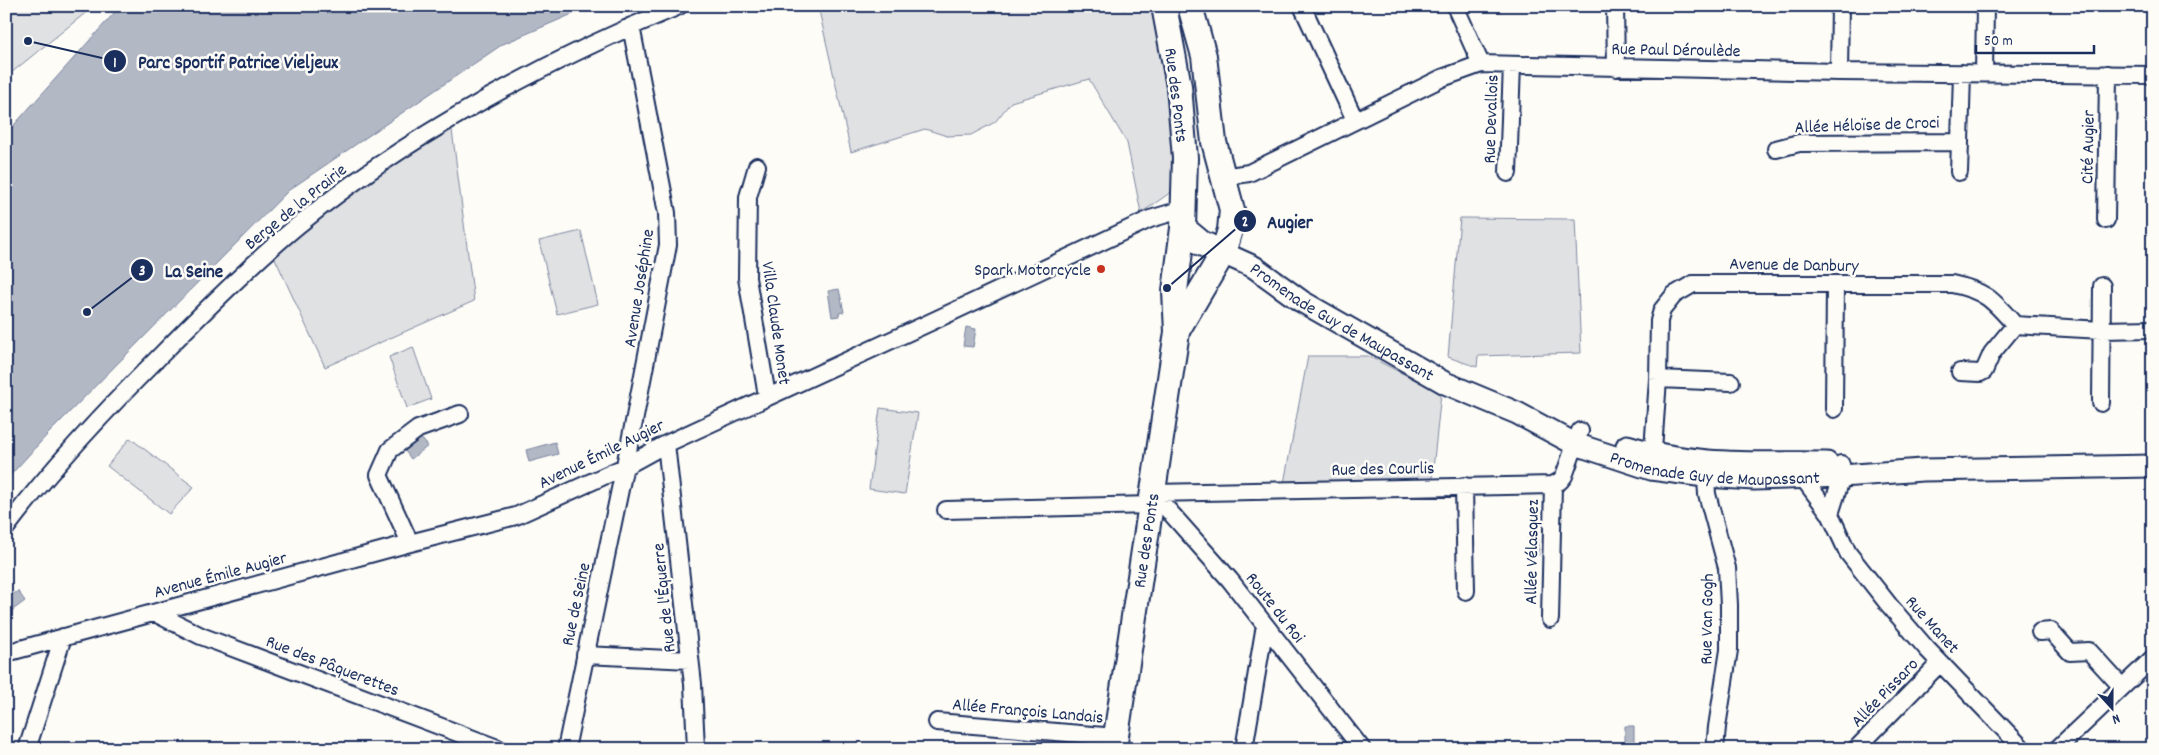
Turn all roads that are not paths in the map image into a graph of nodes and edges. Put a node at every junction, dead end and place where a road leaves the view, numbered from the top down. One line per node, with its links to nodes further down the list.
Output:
1 (679, 6): 9 (street, Berge de la Prairie)
2 (1164, 6): 25 (main road, Rue des Ponts)
3 (1190, 6): 24 (main road, Rue des Ponts)
4 (1302, 6): 18 (street)
5 (1455, 6): 10 (street)
6 (1615, 6): 12 (street)
7 (1840, 6): 13 (street)
8 (1985, 6): 15 (street)
9 (631, 26): 46 (street, Avenue Joséphine); 55 (street, Berge de la Prairie)
10 (1481, 64): 11 (street, Rue Paul Déroulède); 18 (street, Rue Paul Déroulède)
11 (1512, 65): 12 (street, Rue Paul Déroulède); 23 (street, Rue Devallois)
12 (1616, 68): 13 (street, Rue Paul Déroulède)
13 (1839, 72): 14 (street, Rue Paul Déroulède)
14 (1962, 73): 15 (street, Rue Paul Déroulède); 19 (street, Allée Héloïse de Croci)
15 (1984, 73): 16 (street, Rue Paul Déroulède)
16 (2108, 74): 17 (street, Rue Paul Déroulède); 27 (street, Cité Augier)
17 (2153, 75)
18 (1355, 120): 24 (street, Rue Paul Déroulède)
19 (1960, 142): 20 (street, Allée Héloïse de Croci); 22 (street, Allée Héloïse de Croci)
20 (1776, 149)
21 (757, 166): 38 (street, Villa Claude Monet)
22 (1959, 172)
23 (1508, 173)
24 (1223, 177): 25 (main road); 28 (main road, Rue des Ponts)
25 (1185, 184): 26 (main road, Rue des Ponts)
26 (1183, 218): 28 (main road); 34 (main road, Rue des Ponts); 38 (street, Avenue Émile Augier)
27 (2106, 220)
28 (1222, 253): 34 (main road, Rue des Ponts); 42 (street, Promenade Guy de Maupassant)
29 (1834, 285): 31 (street, Avenue de Danbury); 36 (street, Avenue de Danbury); 40 (street)
30 (2102, 286): 33 (street)
31 (2015, 325): 33 (street); 35 (street)
32 (2153, 329): 33 (street)
33 (2102, 330): 39 (street)
34 (1177, 332): 52 (main road, Rue des Ponts)
35 (1960, 372)
36 (1658, 380): 37 (street); 44 (street, Avenue de Danbury)
37 (1731, 382)
38 (767, 396): 43 (street, Avenue Émile Augier)
39 (2101, 403)
40 (1834, 409)
41 (460, 414): 56 (street)
42 (1578, 438): 44 (street, Promenade Guy de Maupassant); 50 (street)
43 (666, 444): 46 (street, Avenue Émile Augier); 66 (street, Rue de l'Équerre)
44 (1652, 462): 47 (street, Promenade Guy de Maupassant)
45 (2153, 466): 49 (street, Promenade Guy de Maupassant)
46 (624, 467): 56 (street, Avenue Émile Augier); 64 (street, Rue de Seine)
47 (1705, 469): 48 (street, Promenade Guy de Maupassant); 77 (street, Rue Van Gogh)
48 (1803, 470): 49 (street, Promenade Guy de Maupassant); 54 (street, Rue Manet)
49 (1841, 470): 54 (street)
50 (1552, 485): 51 (street, Rue des Courlis); 59 (street, Allée Vélasquez)
51 (1464, 486): 52 (street, Rue des Courlis); 57 (street)
52 (1152, 499): 53 (street, Rue des Courlis); 60 (street, Route du Roi); 70 (main road, Rue des Ponts)
53 (946, 510)
54 (1830, 514): 67 (street, Rue Manet)
55 (6, 528)
56 (410, 543): 58 (street, Avenue Émile Augier)
57 (1466, 591)
58 (154, 613): 62 (street, Avenue Émile Augier); 72 (street, Rue des Pâquerettes)
59 (1550, 619)
60 (1265, 625): 75 (street); 76 (street, Route du Roi)
61 (2040, 632): 68 (street)
62 (63, 637): 63 (street, Avenue Émile Augier); 71 (street)
63 (6, 653)
64 (585, 655): 66 (street); 73 (street, Rue de Seine)
65 (2153, 658): 68 (street)
66 (690, 660): 74 (street, Rue de l'Équerre)
67 (1940, 662): 78 (street, Allée Pissaro); 79 (street, Rue Manet)
68 (2122, 687): 80 (street)
69 (936, 722): 70 (street, Allée François Landais)
70 (1115, 743)
71 (27, 749)
72 (500, 749)
73 (566, 749)
74 (696, 749)
75 (1244, 749)
76 (1362, 749)
77 (1715, 749)
78 (1856, 749)
79 (2023, 749)
80 (2057, 749)

